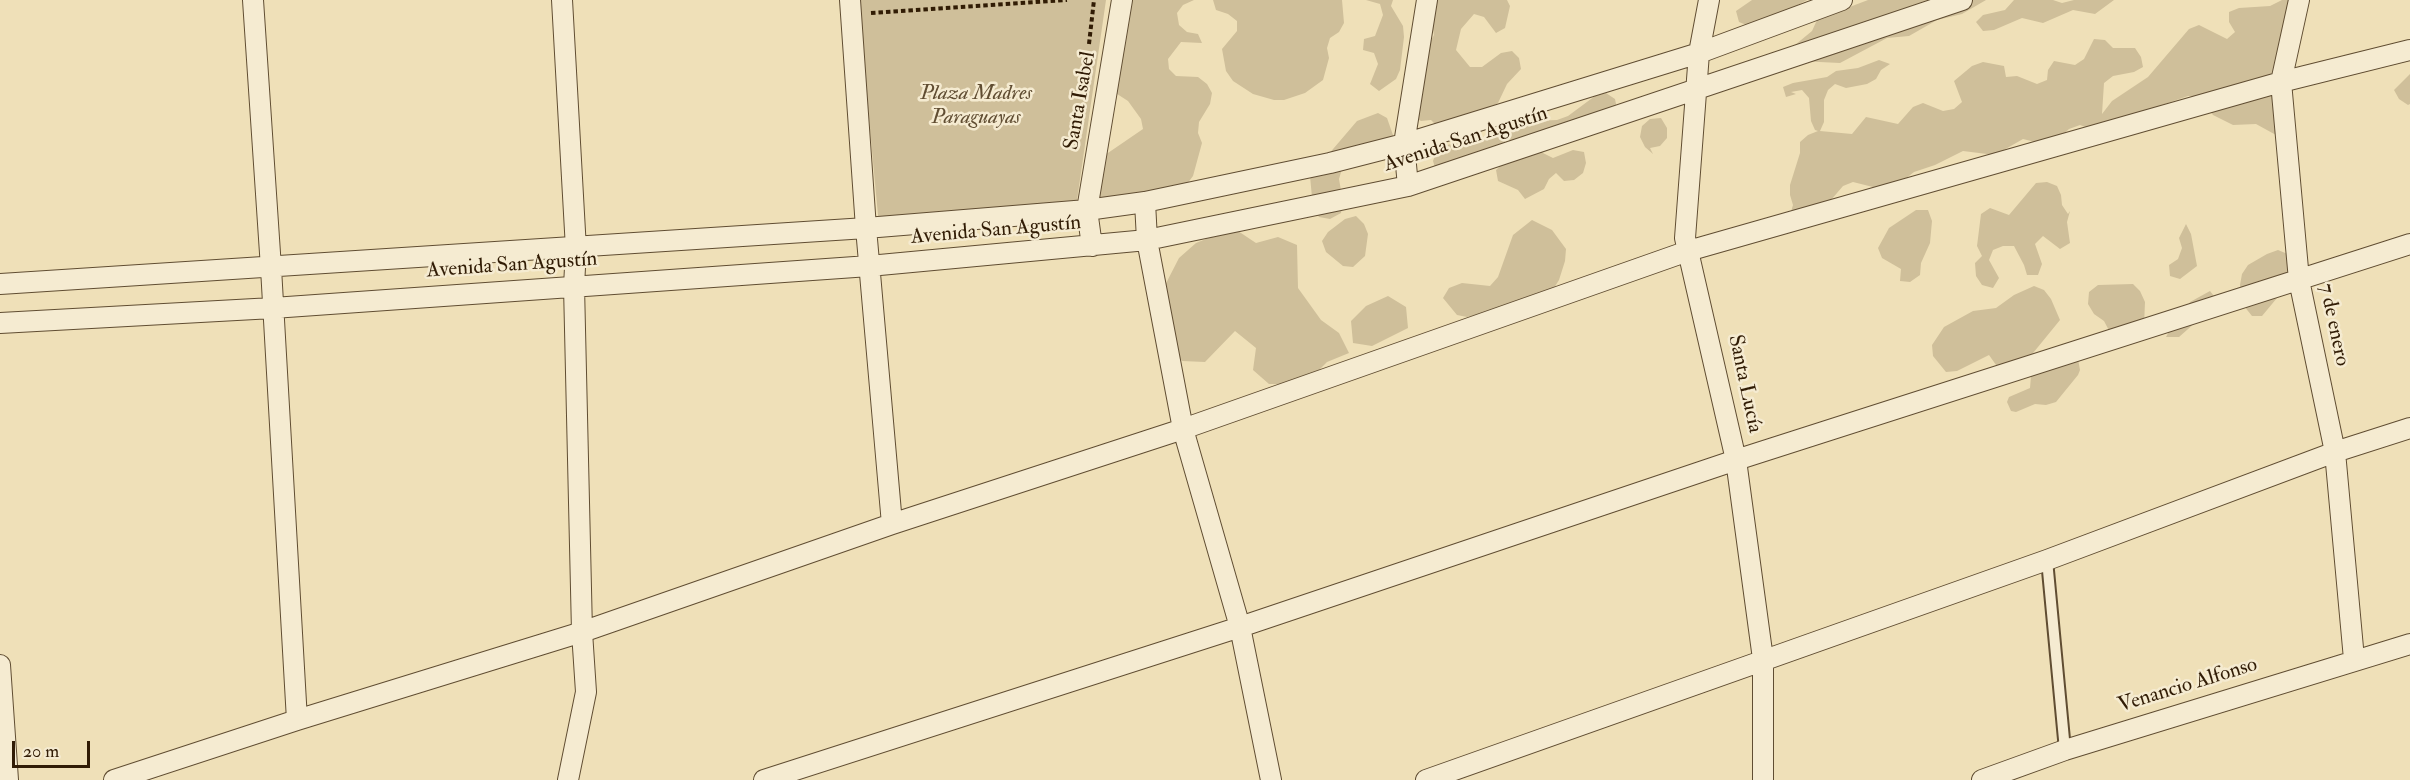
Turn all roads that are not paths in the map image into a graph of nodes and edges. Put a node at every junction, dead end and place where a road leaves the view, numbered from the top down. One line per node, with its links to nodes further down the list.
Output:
1 (253, 0): 25 (street)
2 (562, 0): 22 (street)
3 (1122, 0): 17 (street, Santa Isabel)
4 (1427, 0): 14 (street)
5 (1709, 0): 11 (street, Santa Lucía)
6 (1842, 0): 11 (street, Avenida San Agustín)
7 (1962, 0): 13 (street, Avenida San Agustín)
8 (2299, 0): 12 (street, 7 de enero)
9 (858, 3): 18 (street)
10 (2410, 50): 12 (street)
11 (1699, 53): 13 (street, Santa Lucía); 14 (street, Avenida San Agustín)
12 (2280, 82): 23 (street); 26 (street, 7 de enero)
13 (1696, 88): 15 (street, Avenida San Agustín); 23 (street, Santa Lucía)
14 (1404, 144): 15 (street); 16 (street, Avenida San Agustín)
15 (1408, 186): 19 (street, Avenida San Agustín)
16 (1145, 202): 17 (street, Avenida San Agustín); 19 (street)
17 (1087, 210): 18 (street, Avenida San Agustín); 21 (street, Santa Isabel)
18 (866, 228): 22 (street, Avenida San Agustín); 24 (street)
19 (1147, 240): 21 (street, Avenida San Agustín); 32 (street)
20 (2410, 244): 26 (street)
21 (1092, 246): 24 (street, Avenida San Agustín)
22 (576, 249): 25 (street, Avenida San Agustín); 28 (street)
23 (1688, 251): 32 (street); 34 (street, Santa Lucía)
24 (870, 266): 28 (street, Avenida San Agustín); 35 (street)
25 (271, 268): 27 (street, Avenida San Agustín); 29 (street)
26 (2299, 280): 33 (street, 7 de enero); 34 (street)
27 (0, 284)
28 (573, 286): 29 (street, Avenida San Agustín); 38 (street)
29 (273, 308): 30 (street, Avenida San Agustín); 43 (street)
30 (0, 323)
31 (2410, 428): 33 (street)
32 (1183, 429): 35 (street); 37 (street)
33 (2335, 452): 36 (street); 41 (street, 7 de enero)
34 (1736, 460): 37 (street); 40 (street, Santa Lucía)
35 (892, 524): 38 (street)
36 (2047, 560): 40 (street); 44 (lane)
37 (1240, 627): 49 (street); 50 (street)
38 (582, 632): 43 (street); 48 (street)
39 (2410, 644): 41 (street, Venancio Alfonso)
40 (1763, 659): 45 (street); 52 (street, Santa Lucía)
41 (2354, 659): 44 (street, Venancio Alfonso)
42 (0, 665): 46 (street)
43 (297, 720): 47 (street)
44 (2065, 750): 53 (street, Venancio Alfonso)
45 (1466, 773): 51 (street)
46 (8, 780)
47 (114, 780)
48 (568, 780)
49 (764, 780)
50 (1271, 780)
51 (1426, 780)
52 (1763, 780)
53 (1982, 780)

